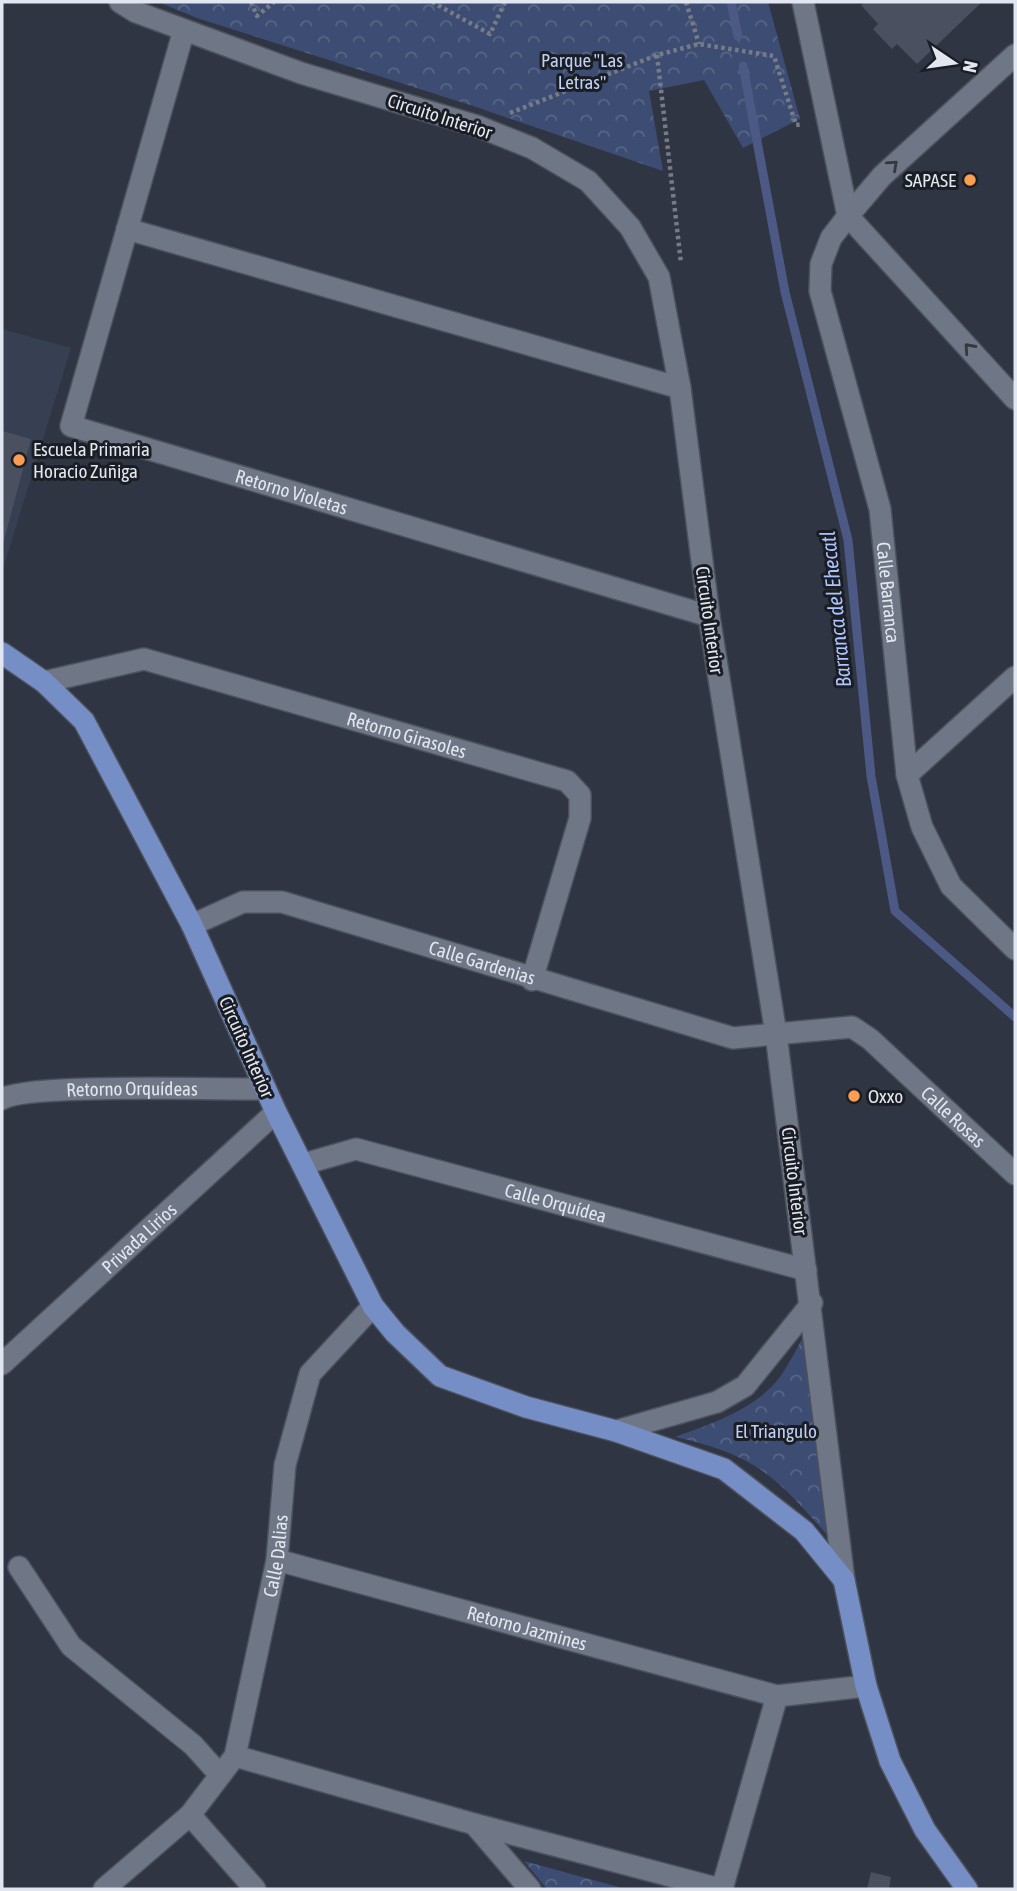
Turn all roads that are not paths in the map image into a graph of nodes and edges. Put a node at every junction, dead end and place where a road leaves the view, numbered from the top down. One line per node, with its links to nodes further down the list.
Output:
1 (120, 2): 3 (street, Circuito Interior)
2 (803, 2): 5 (street)
3 (184, 30): 6 (street, Retorno Violetas); 7 (street, Circuito Interior)
4 (1015, 55): 5 (street, Calle Barranca, one-way to 4)
5 (848, 216): 8 (street, one-way to 5); 13 (street, Calle Barranca)
6 (127, 229): 7 (street); 9 (street, Retorno Violetas)
7 (680, 388): 9 (street, Circuito Interior)
8 (1013, 394)
9 (709, 616): 17 (street, Circuito Interior)
10 (2, 653): 12 (main road, Circuito Interior)
11 (1015, 677): 13 (street)
12 (44, 682): 14 (main road, Circuito Interior); 16 (street, Retorno Girasoles)
13 (907, 775): 15 (street, Calle Barranca)
14 (192, 925): 16 (street, Calle Gardenias); 19 (main road, Circuito Interior)
15 (1015, 949)
16 (532, 980): 17 (street, Calle Gardenias)
17 (776, 1034): 22 (street, Calle Rosas); 23 (street, Circuito Interior)
18 (5, 1089): 19 (street, Retorno Orquídeas)
19 (265, 1089): 20 (main road, Circuito Interior)
20 (276, 1112): 21 (main road, Circuito Interior); 26 (street, Privada Lirios)
21 (304, 1164): 23 (street, Calle Orquídea); 25 (main road, Circuito Interior)
22 (1015, 1174)
23 (806, 1270): 24 (street, Circuito Interior)
24 (812, 1303): 27 (street); 30 (street, Circuito Interior)
25 (373, 1306): 27 (main road, Circuito Interior); 28 (street, Calle Dalias)
26 (2, 1364)
27 (616, 1431): 30 (main road, Circuito Interior)
28 (277, 1560): 32 (street, Retorno Jazmines); 33 (street, Calle Dalias)
29 (19, 1567): 34 (street)
30 (844, 1580): 31 (main road, Circuito Interior)
31 (866, 1686): 32 (street, Retorno Jazmines); 41 (main road, Circuito Interior)
32 (777, 1696): 40 (street)
33 (234, 1756): 34 (street, Calle Dalias); 36 (street)
34 (220, 1775): 35 (street, Calle Dalias)
35 (190, 1815): 37 (street, Calle Dalias); 38 (street)
36 (474, 1824): 39 (street); 40 (street)
37 (104, 1889)
38 (255, 1889)
39 (530, 1889)
40 (721, 1889)
41 (967, 1889)

